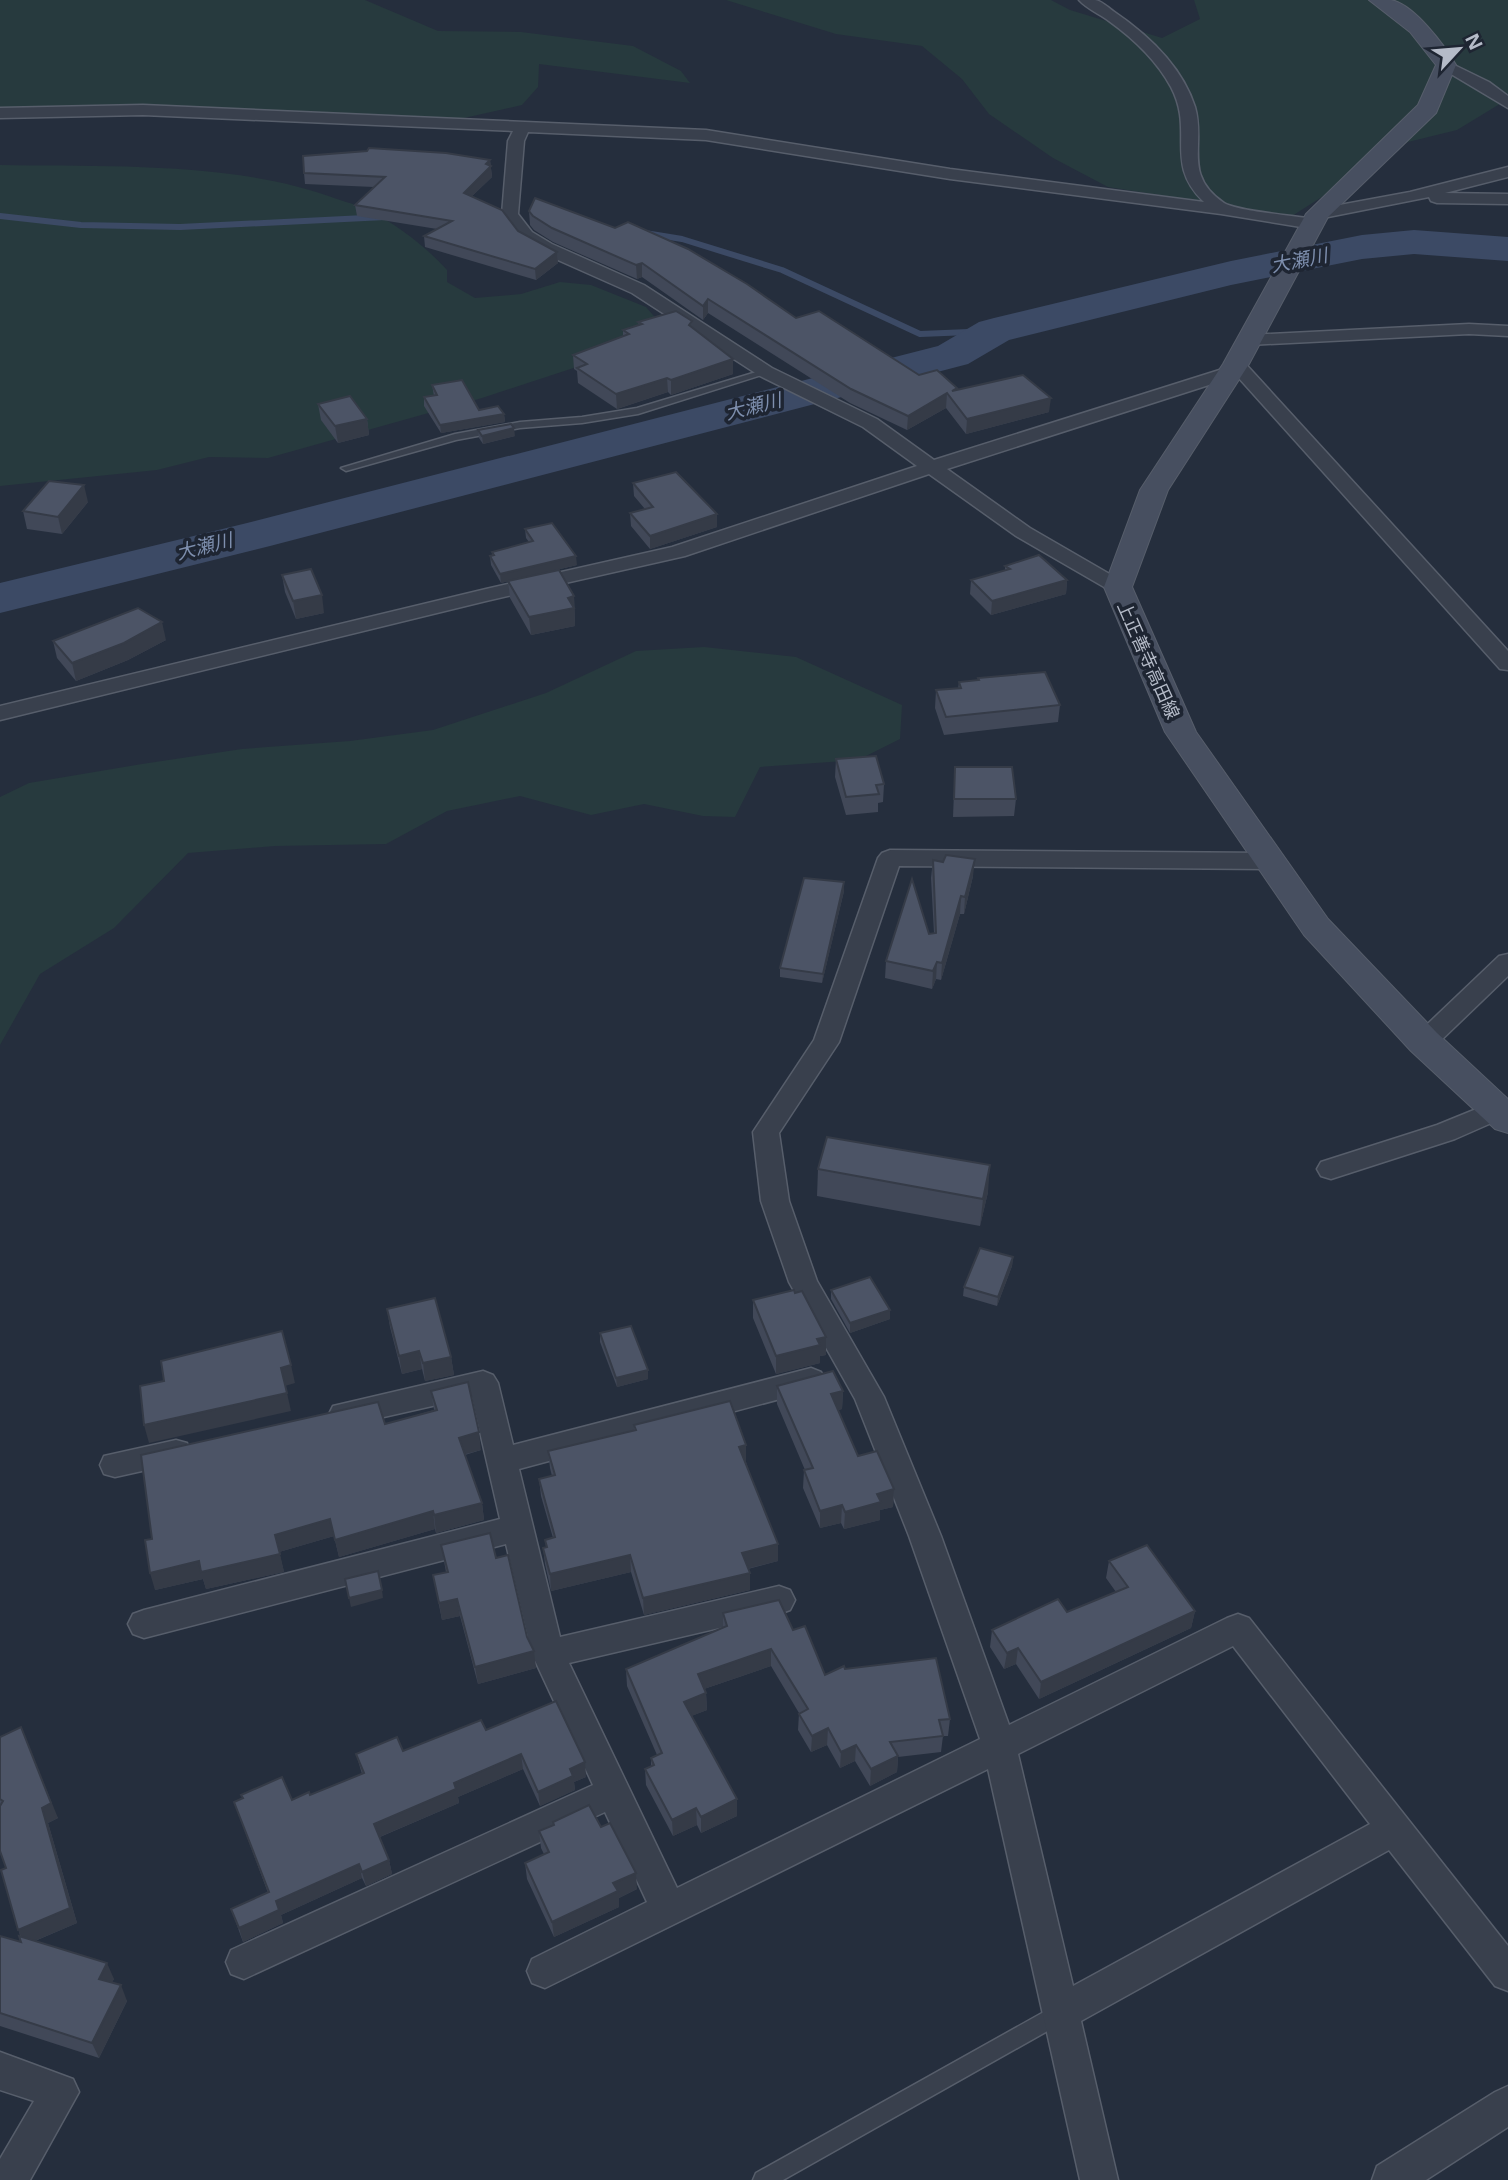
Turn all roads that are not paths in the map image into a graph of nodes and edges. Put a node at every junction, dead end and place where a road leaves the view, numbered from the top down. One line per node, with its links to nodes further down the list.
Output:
1 (1086, 0): 10 (street)
2 (1379, 0): 3 (main road)
3 (1446, 65): 4 (street); 11 (main road, 上正善寺高田線)
4 (1508, 103)
5 (0, 113): 6 (street)
6 (523, 126): 10 (street); 14 (street)
7 (1508, 172): 8 (street)
8 (1411, 197): 9 (street); 11 (street)
9 (1508, 199)
10 (1221, 209): 11 (street)
11 (1311, 227): 13 (main road, 上正善寺高田線)
12 (1508, 331): 13 (street)
13 (1239, 359): 15 (street); 17 (main road, 上正善寺高田線); 18 (street)
14 (766, 372): 15 (street); 16 (lane)
15 (932, 467): 17 (street); 19 (street)
16 (346, 468)
17 (1118, 587): 20 (main road, 上正善寺高田線)
18 (1508, 664)
19 (0, 713)
20 (1270, 861): 22 (main road, 上正善寺高田線); 25 (street)
21 (1508, 962): 22 (street)
22 (1424, 1042): 23 (main road, 上正善寺高田線)
23 (1502, 1115): 24 (street)
24 (1331, 1169)
25 (853, 1369): 28 (street); 34 (street)
26 (319, 1419): 28 (street)
27 (210, 1444): 29 (street)
28 (501, 1461): 30 (street)
29 (115, 1465)
30 (517, 1528): 32 (street); 33 (street)
31 (779, 1600): 33 (street)
32 (144, 1624)
33 (548, 1654): 35 (street)
34 (999, 1745): 36 (street); 37 (street); 41 (street)
35 (613, 1792): 37 (street); 38 (street)
36 (1394, 1829): 40 (street); 41 (street)
37 (669, 1910): 39 (street)
38 (244, 1962)
39 (545, 1971)
40 (1508, 1973)
41 (1060, 2013): 45 (lane); 46 (street)
42 (0, 2071): 44 (street)
43 (1508, 2105): 47 (street)
44 (9, 2180)
45 (763, 2180)
46 (1099, 2180)
47 (1391, 2180)

